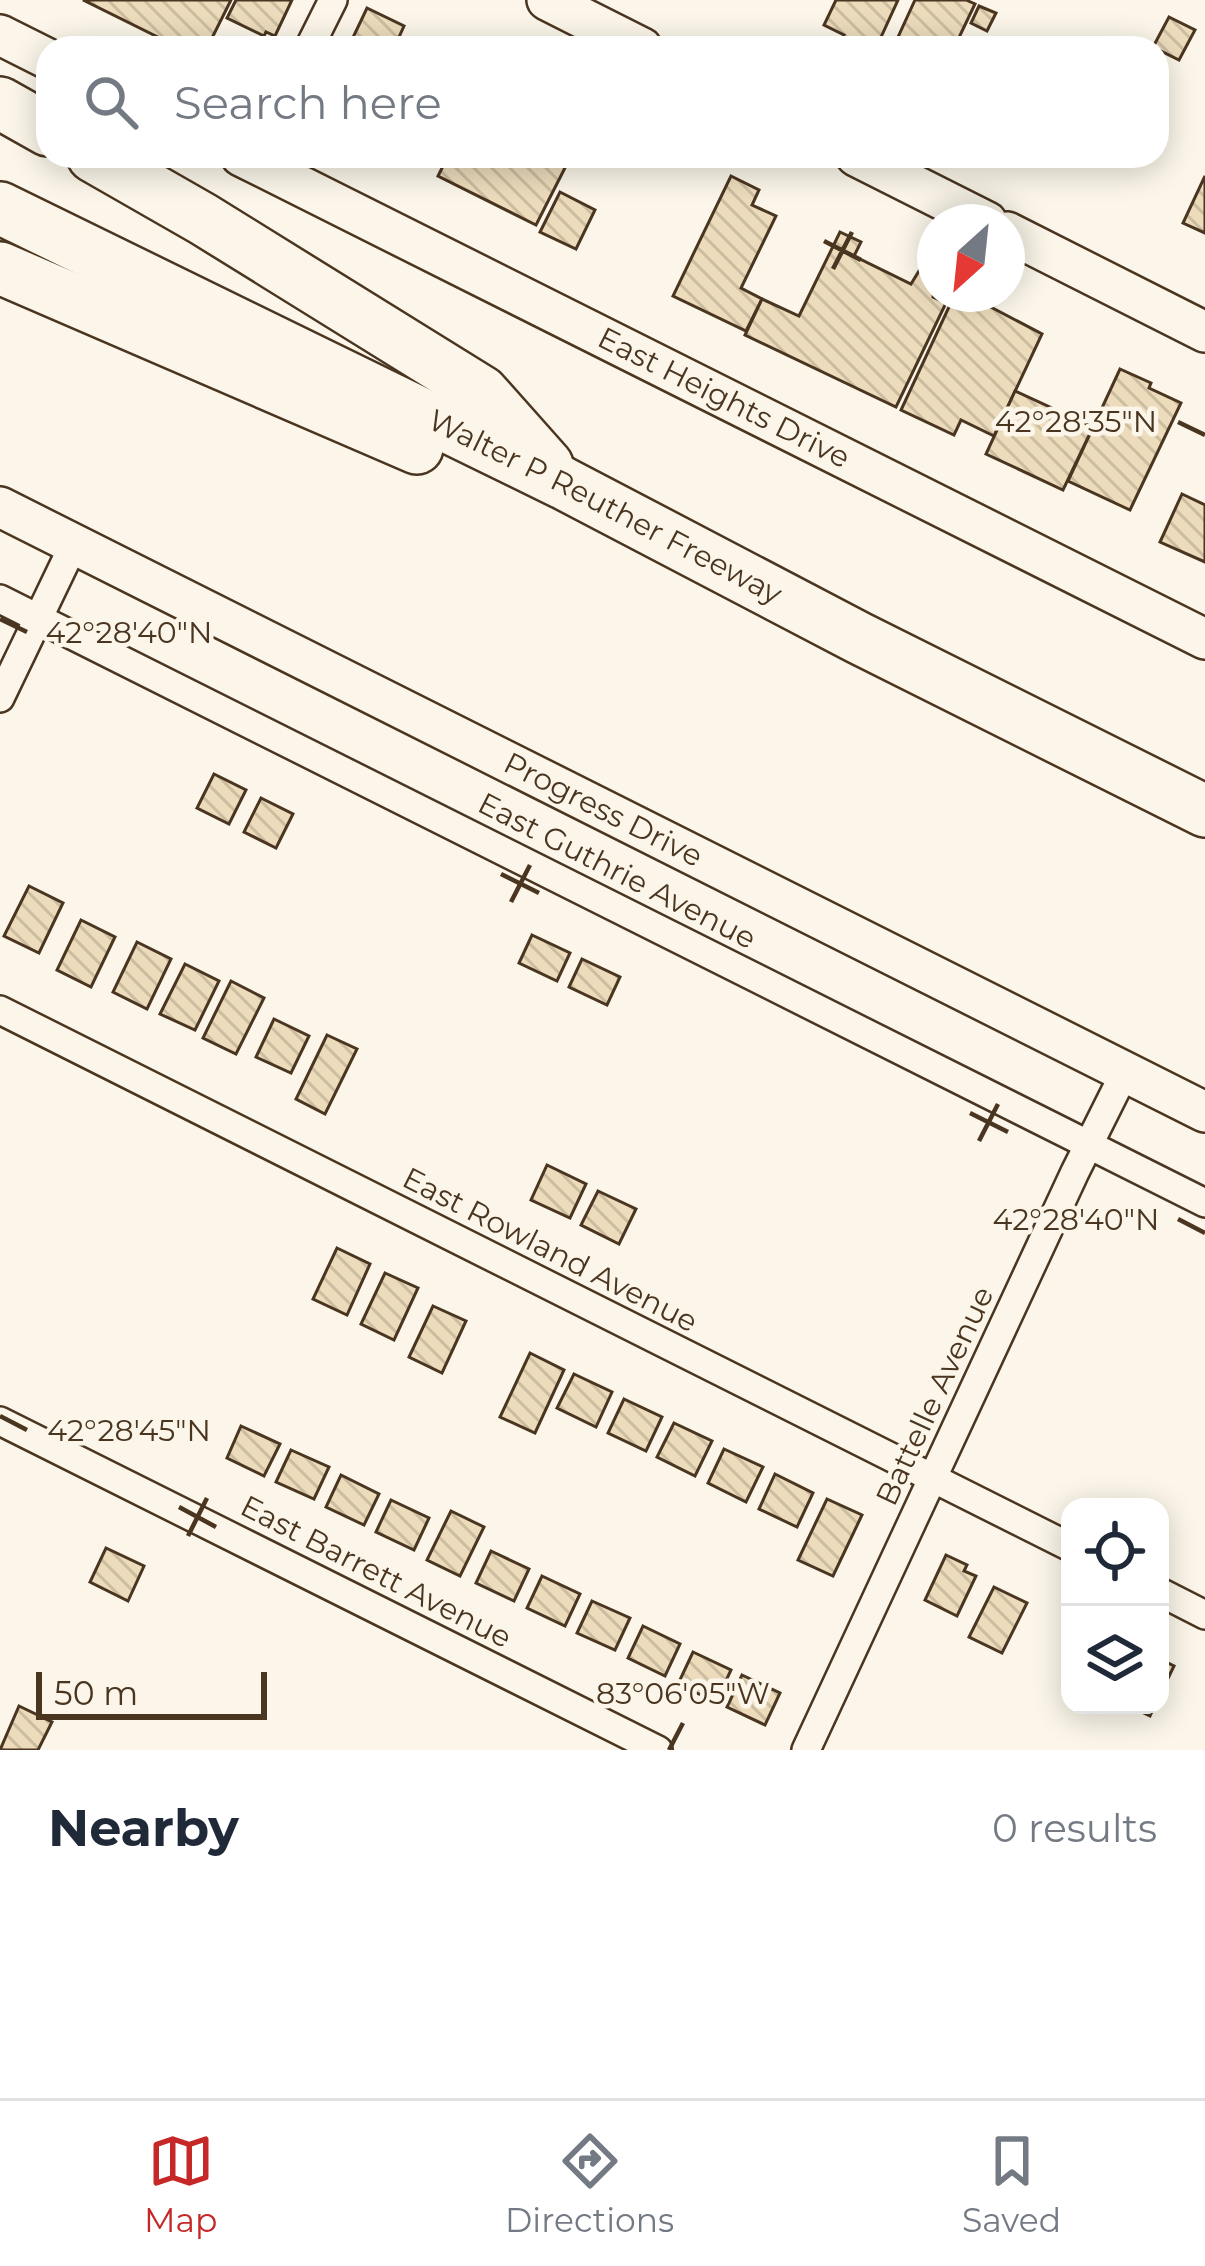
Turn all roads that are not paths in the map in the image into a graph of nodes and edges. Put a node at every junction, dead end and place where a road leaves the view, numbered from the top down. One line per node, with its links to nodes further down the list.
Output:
1 (333, 0): 4 (street)
2 (547, 0): 5 (main road)
3 (0, 34): 6 (main road)
4 (316, 36)
5 (618, 36)
6 (36, 53)
7 (0, 103): 8 (highway)
8 (36, 123)
9 (113, 168): 17 (highway)
10 (270, 168): 23 (main road, East Heights Drive)
11 (880, 168): 12 (main road)
12 (951, 204)
13 (0, 208): 17 (highway, Walter P Reuther Freeway)
14 (1025, 241): 16 (main road)
15 (0, 268): 22 (highway)
16 (1205, 332)
17 (563, 483): 22 (highway, Walter P Reuther Freeway)
18 (0, 507): 19 (main road, Progress Drive)
19 (74, 544): 21 (street); 27 (main road, Progress Drive)
20 (0, 598): 21 (street, East Guthrie Avenue)
21 (38, 617): 24 (street); 29 (street, East Guthrie Avenue)
22 (859, 638): 25 (highway, Walter P Reuther Freeway)
23 (1205, 639)
24 (0, 698)
25 (1205, 811)
26 (0, 1010): 32 (street, East Rowland Avenue)
27 (1125, 1072): 28 (main road, Progress Drive); 29 (street, Battelle Avenue)
28 (1205, 1112)
29 (1089, 1144): 30 (street, East Guthrie Avenue); 32 (street, Battelle Avenue)
30 (1205, 1203)
31 (0, 1421): 36 (street, East Barrett Avenue)
32 (933, 1479): 33 (street, East Rowland Avenue); 37 (street, Battelle Avenue)
33 (1061, 1543)
34 (1169, 1597): 35 (street)
35 (1205, 1615)
36 (658, 1750)
37 (806, 1750)

